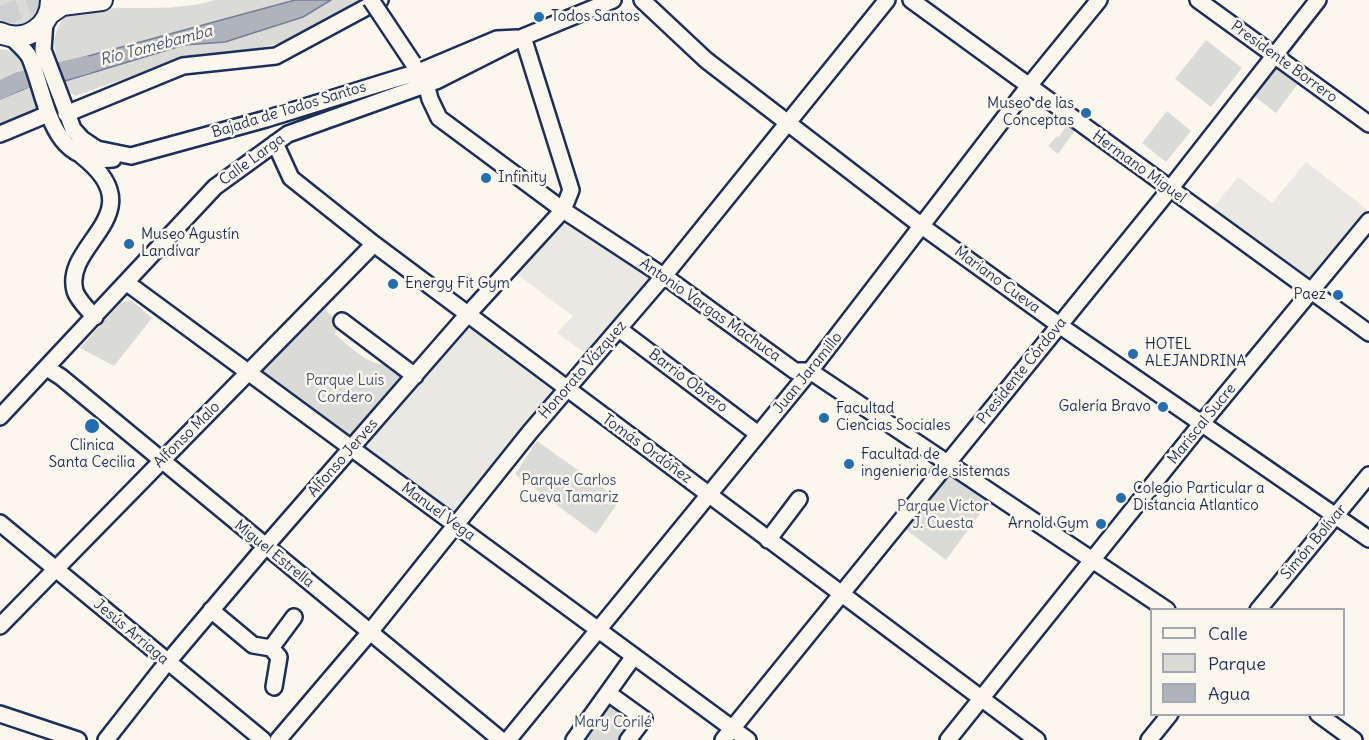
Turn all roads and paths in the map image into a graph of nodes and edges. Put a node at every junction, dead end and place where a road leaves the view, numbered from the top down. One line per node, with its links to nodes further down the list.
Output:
1 (102, 0): 11 (main road)
2 (371, 0): 15 (street, Antonio Vargas Machuca, bridge)
3 (380, 0): 18 (street)
4 (613, 0): 13 (street)
5 (642, 0): 19 (street, Mariano Cueva)
6 (887, 0): 19 (street, Honorato Vázquez)
7 (911, 0): 16 (street, Hermano Miguel)
8 (1099, 0): 16 (street, Juan Jaramillo)
9 (1198, 0): 14 (street, Presidente Borrero)
10 (1318, 0): 14 (street, Presidente Córdova)
11 (48, 12): 12 (main road); 18 (street, Bajada de Todos Santos)
12 (4, 35): 17 (street)
13 (523, 37): 15 (street, Bajada de Todos Santos); 26 (street, Alfonso Jerves)
14 (1276, 55): 20 (street, Presidente Borrero); 25 (street, Presidente Córdova)
15 (420, 73): 22 (street, Calle Larga); 24 (street, Bajada de Todos Santos); 26 (street, Antonio Vargas Machuca)
16 (1028, 87): 25 (street, Hermano Miguel); 28 (street, Juan Jaramillo)
17 (48, 114): 21 (street); 23 (street)
18 (66, 114): 24 (street, Bajada de Todos Santos)
19 (786, 123): 28 (street, Mariano Cueva); 30 (street, Honorato Vázquez)
20 (1369, 124)
21 (0, 134)
22 (275, 143): 29 (street, Tomás Ordóñez); 31 (street, Calle Larga)
23 (79, 154): 24 (street); 34 (street)
24 (131, 156)
25 (1170, 189): 32 (street, Hermano Miguel); 36 (street, Presidente Córdova)
26 (562, 210): 30 (street, Antonio Vargas Machuca); 33 (street, Alfonso Jerves)
27 (1369, 221): 32 (street, Mariscal Sucre)
28 (923, 227): 36 (street, Mariano Cueva); 40 (street, Juan Jaramillo)
29 (374, 244): 33 (street, Tomás Ordóñez); 41 (street, Alfonso Malo)
30 (663, 276): 37 (street, Honorato Vázquez); 40 (street, Antonio Vargas Machuca)
31 (127, 284): 34 (street, Calle Larga); 41 (street, Manuel Vega)
32 (1311, 292): 38 (street, Hermano Miguel); 45 (street, Mariscal Sucre)
33 (468, 314): 42 (street, Alfonso Jerves); 43 (street, Tomás Ordóñez)
34 (95, 316): 39 (street, Calle Larga)
35 (342, 321): 42 (street)
36 (1059, 325): 45 (street, Mariano Cueva); 49 (street, Presidente Córdova)
37 (619, 329): 43 (street, Honorato Vázquez); 46 (street, Barrio Obrero)
38 (1369, 333)
39 (47, 368): 44 (street, Calle Larga); 48 (street, Miguel Estrella)
40 (810, 372): 46 (street, Juan Jaramillo); 49 (street, Antonio Vargas Machuca)
41 (249, 373): 47 (street, Manuel Vega); 48 (street, Alfonso Malo)
42 (415, 376): 47 (street, Alfonso Jerves)
43 (566, 389): 51 (street, Tomás Ordóñez); 55 (street, Honorato Vázquez)
44 (0, 417)
45 (1202, 423): 53 (street, Mariano Cueva); 59 (street, Mariscal Sucre)
46 (758, 434): 51 (street, Juan Jaramillo)
47 (352, 449): 55 (street, Manuel Vega); 58 (street, Alfonso Jerves)
48 (161, 461): 58 (street, Miguel Estrella); 60 (street, Alfonso Malo)
49 (947, 462): 59 (street, Antonio Vargas Machuca); 61 (street, Presidente Córdova)
50 (1369, 475): 53 (street, Simón Bolívar)
51 (709, 495): 57 (street, Tomás Ordóñez); 67 (street, Juan Jaramillo)
52 (799, 499): 57 (street)
53 (1336, 516): 56 (street, Mariano Cueva); 63 (street, Simón Bolívar)
54 (0, 523): 60 (street, Jesús Arriaga)
55 (456, 525): 67 (street, Manuel Vega); 68 (street, Honorato Vázquez)
56 (1369, 539)
57 (768, 540): 61 (street, Tomás Ordóñez)
58 (265, 547): 64 (street, Alfonso Jerves); 68 (street, Miguel Estrella)
59 (1093, 560): 62 (street, Antonio Vargas Machuca); 74 (street, Mariscal Sucre)
60 (55, 568): 66 (street, Alfonso Malo); 71 (street, Jesús Arriaga)
61 (841, 594): 74 (street, Tomás Ordóñez); 78 (street, Presidente Córdova)
62 (1165, 608)
63 (1259, 608)
64 (211, 610): 69 (street); 71 (street, Alfonso Jerves)
65 (294, 617): 69 (street)
66 (0, 626)
67 (598, 630): 70 (street, Manuel Vega); 84 (street, Juan Jaramillo)
68 (370, 632): 82 (street, Honorato Vázquez); 83 (street, Miguel Estrella)
69 (271, 648): 72 (street)
70 (634, 656): 73 (street); 78 (street, Manuel Vega)
71 (168, 662): 80 (street, Alfonso Jerves); 81 (street, Jesús Arriaga)
72 (274, 687)
73 (608, 693): 85 (street); 86 (street)
74 (980, 700): 88 (street, Mariscal Sucre); 89 (street, Tomás Ordóñez)
75 (0, 714): 79 (street)
76 (1168, 716): 90 (street)
77 (1321, 716): 91 (street)
78 (727, 734): 87 (street, Manuel Vega)
79 (78, 740)
80 (106, 740)
81 (263, 740)
82 (278, 740)
83 (501, 740)
84 (508, 740)
85 (574, 740)
86 (628, 740)
87 (748, 740)
88 (948, 740)
89 (1037, 740)
90 (1149, 740)
91 (1354, 740)

